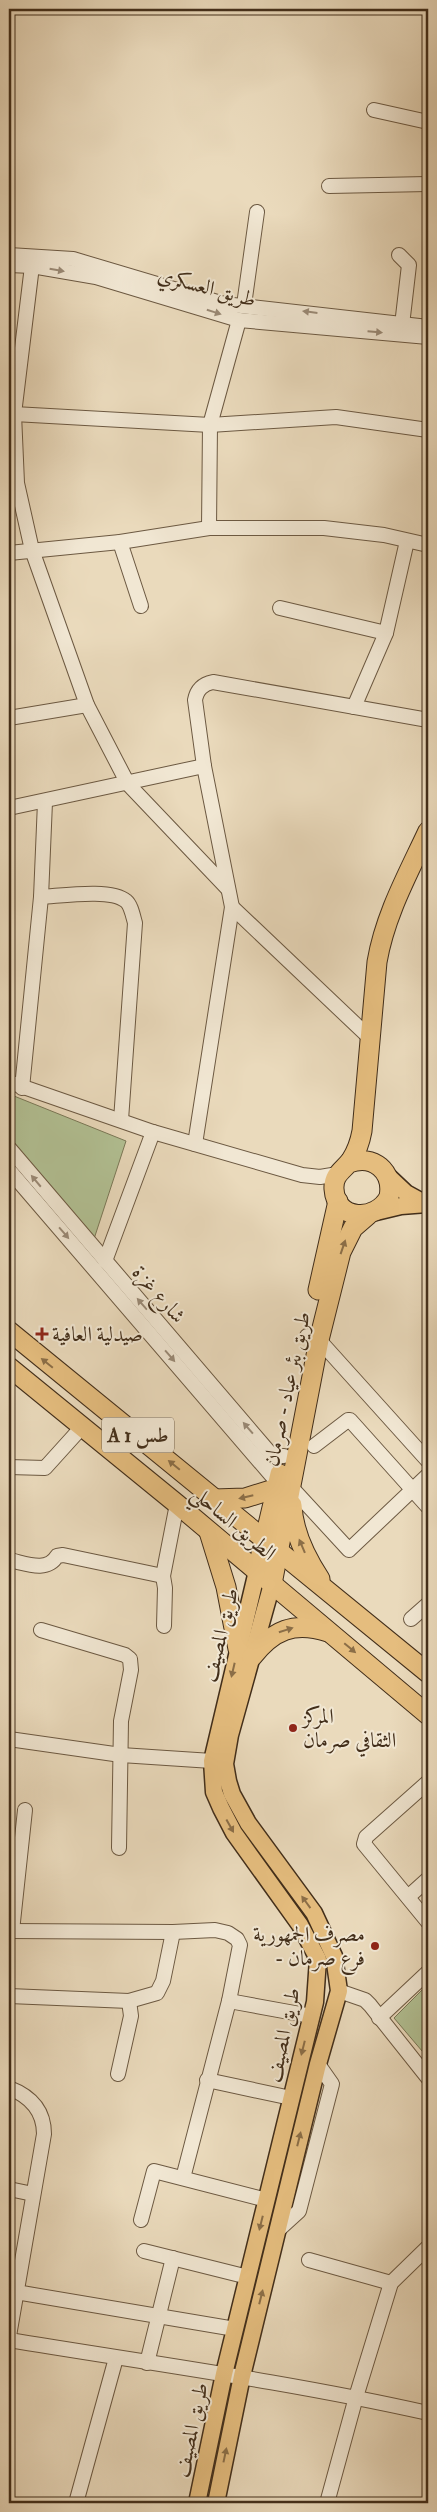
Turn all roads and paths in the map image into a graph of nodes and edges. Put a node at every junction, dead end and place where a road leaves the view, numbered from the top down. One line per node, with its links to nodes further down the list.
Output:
1 (374, 110): 2 (street)
2 (428, 122)
3 (428, 184): 4 (street)
4 (329, 186)
5 (257, 212): 10 (street)
6 (9, 255): 10 (street, طريق العسكري)
7 (399, 255): 12 (street)
8 (9, 265): 9 (street, طريق العسكري)
9 (32, 266): 11 (street, طريق العسكري, one-way to 11); 15 (street)
10 (244, 305): 12 (street, طريق العسكري, one-way to 10)
11 (239, 320): 14 (street, طريق العسكري, one-way to 14); 16 (street)
12 (402, 325): 13 (street, طريق العسكري)
13 (428, 327)
14 (428, 338)
15 (14, 414): 16 (street); 18 (street)
16 (210, 425): 17 (street); 19 (street)
17 (428, 430)
18 (13, 483): 23 (street)
19 (209, 528): 20 (street); 21 (street)
20 (407, 541): 22 (street); 27 (street)
21 (120, 542): 23 (street); 25 (street)
22 (428, 545)
23 (32, 550): 24 (street); 28 (street)
24 (9, 553)
25 (141, 606)
26 (280, 608): 27 (street)
27 (386, 633): 29 (street)
28 (86, 705): 30 (street); 33 (street)
29 (354, 707): 31 (street); 32 (street)
30 (9, 718)
31 (428, 720)
32 (204, 766): 33 (street); 38 (street)
33 (128, 784): 34 (street); 38 (street)
34 (45, 802): 35 (street); 39 (street)
35 (9, 808)
36 (428, 831): 41 (highway)
37 (428, 852): 49 (highway)
38 (229, 890): 40 (street)
39 (41, 897): 42 (street); 43 (street)
40 (232, 907): 41 (street); 45 (street)
41 (371, 1039): 47 (highway)
42 (15, 1085): 43 (street)
43 (121, 1120): 44 (street)
44 (153, 1132): 45 (street); 54 (street)
45 (195, 1144): 50 (street)
46 (9, 1148): 54 (street, شارع غزة, one-way to 46)
47 (343, 1168): 49 (highway); 50 (street); 51 (highway)
48 (9, 1170): 64 (street, شارع غزة, one-way to 64)
49 (383, 1170): 52 (main road); 53 (highway)
50 (302, 1176): 51 (street)
51 (337, 1199): 53 (highway); 56 (highway, طريق بئر عياد - صرمان)
52 (427, 1205): 53 (main road)
53 (372, 1213): 56 (highway, طريق بئر عياد - صرمان, one-way to 53)
54 (105, 1261): 60 (street, شارع غزة, one-way to 54)
55 (9, 1331): 66 (highway, الطريق الساحلي / A 1 طس, one-way to 55)
56 (313, 1338): 60 (highway, طريق بئر عياد - صرمان); 61 (street); 64 (highway, طريق بئر عياد - صرمان)
57 (9, 1368): 58 (highway, الطريق الساحلي / A 1 طس)
58 (82, 1427): 62 (street); 67 (highway, الطريق الساحلي / A 1 طس)
59 (314, 1446): 65 (street)
60 (284, 1456): 64 (highway, طريق بئر عياد - صرمان)
61 (428, 1459)
62 (9, 1466)
63 (428, 1475): 65 (street)
64 (282, 1486): 65 (street, شارع غزة); 66 (highway, one-way to 66); 70 (highway, طريق بئر عياد - صرمان); 75 (highway, one-way to 64)
65 (412, 1490): 68 (street)
66 (214, 1498): 70 (highway, الطريق الساحلي / A 1 طس)
67 (177, 1504): 69 (highway, الطريق الساحلي / A 1 طس); 73 (street)
68 (428, 1507)
69 (209, 1532): 72 (highway, الطريق الساحلي / A 1 طس); 81 (highway)
70 (272, 1546): 72 (highway, طريق بئر عياد - صرمان); 74 (highway, طريق بئر عياد - صرمان); 75 (highway, الطريق الساحلي / A 1 طس)
71 (9, 1560): 73 (street)
72 (257, 1571): 74 (highway, الطريق الساحلي / A 1 طس); 81 (main road, طريق المصيف)
73 (163, 1576): 78 (street)
74 (272, 1584): 80 (highway, الطريق الساحلي / A 1 طس); 81 (main road, طريق المصيف)
75 (326, 1588): 82 (highway, الطريق الساحلي / A 1 طس)
76 (428, 1604): 77 (street)
77 (411, 1619)
78 (164, 1626)
79 (41, 1630): 85 (street)
80 (331, 1632): 81 (highway, one-way to 80); 83 (highway, الطريق الساحلي / A 1 طس, one-way to 83)
81 (245, 1653): 86 (main road, طريق المصيف, one-way to 86); 96 (main road, طريق المصيف, one-way to 81)
82 (428, 1673)
83 (428, 1715)
84 (9, 1739): 85 (street)
85 (120, 1755): 86 (street); 89 (street)
86 (212, 1761): 100 (main road, طريق المصيف, one-way to 100)
87 (428, 1782): 91 (street)
88 (24, 1810): 93 (street)
89 (119, 1848)
90 (428, 1879): 91 (street)
91 (408, 1897): 92 (street)
92 (428, 1922)
93 (10, 1931): 94 (street)
94 (173, 1932): 98 (street); 99 (street)
95 (428, 1972): 101 (street)
96 (340, 1991): 101 (street); 127 (main road, طريق المصيف, one-way to 96)
97 (9, 1996): 98 (street)
98 (129, 2001): 102 (street)
99 (229, 2001): 100 (street); 104 (street)
100 (311, 2016): 106 (main road, طريق المصيف, one-way to 106)
101 (380, 2018): 103 (street)
102 (118, 2074)
103 (428, 2078)
104 (207, 2080): 106 (street); 107 (street)
105 (9, 2088): 109 (street)
106 (291, 2098): 110 (main road, طريق المصيف)
107 (183, 2178): 110 (street); 111 (street)
108 (9, 2189): 109 (street)
109 (33, 2194): 118 (street)
110 (266, 2200): 116 (main road, طريق المصيف, one-way to 116)
111 (141, 2220)
112 (428, 2247): 117 (street)
113 (144, 2251): 114 (street)
114 (173, 2258): 116 (street); 120 (street)
115 (309, 2260): 117 (street)
116 (248, 2277): 121 (main road, طريق المصيف)
117 (391, 2283): 128 (street)
118 (16, 2292): 119 (street); 120 (street)
119 (11, 2308): 122 (street)
120 (158, 2317): 121 (street); 125 (street)
121 (235, 2329): 126 (main road, طريق المصيف)
122 (9, 2336)
123 (9, 2340): 124 (street)
124 (116, 2358): 125 (street); 130 (street)
125 (147, 2363): 126 (street)
126 (224, 2374): 127 (street); 131 (main road, طريق المصيف)
127 (242, 2376): 128 (street); 132 (main road, طريق المصيف, one-way to 127)
128 (356, 2397): 129 (street); 133 (street)
129 (428, 2413)
130 (76, 2503)
131 (197, 2503)
132 (216, 2503)
133 (327, 2503)

